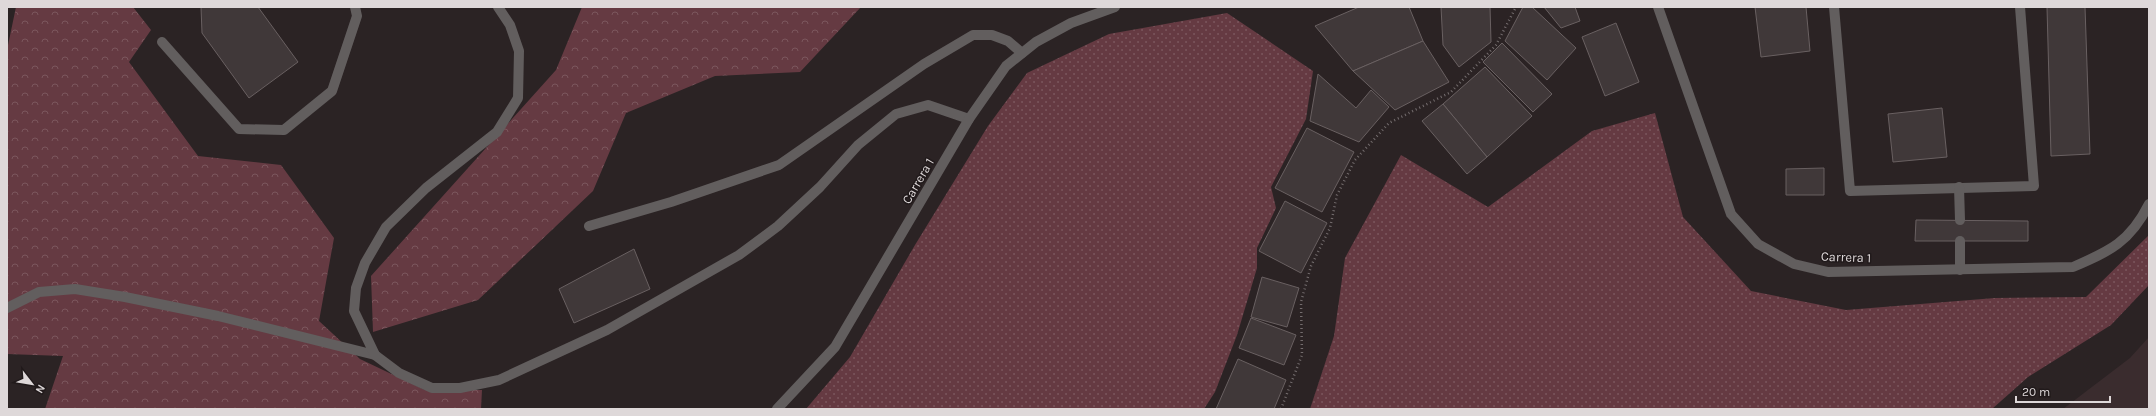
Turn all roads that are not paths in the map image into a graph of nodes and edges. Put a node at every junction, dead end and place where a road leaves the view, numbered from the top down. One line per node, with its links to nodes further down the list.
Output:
1 (355, 7): 7 (street)
2 (498, 7): 17 (street)
3 (1115, 7): 8 (street, Carrera 1)
4 (1658, 7): 15 (street, Carrera 1)
5 (1834, 7): 10 (street)
6 (2020, 7): 10 (street)
7 (162, 42)
8 (1022, 53): 9 (street, Carrera 1); 13 (street)
9 (969, 119): 17 (street); 18 (street, Carrera 1)
10 (1959, 187): 12 (street)
11 (2149, 204): 15 (street, Carrera 1)
12 (1960, 220)
13 (590, 226)
14 (1960, 241): 15 (street)
15 (1960, 270)
16 (7, 308): 17 (street)
17 (375, 355)
18 (777, 409)

